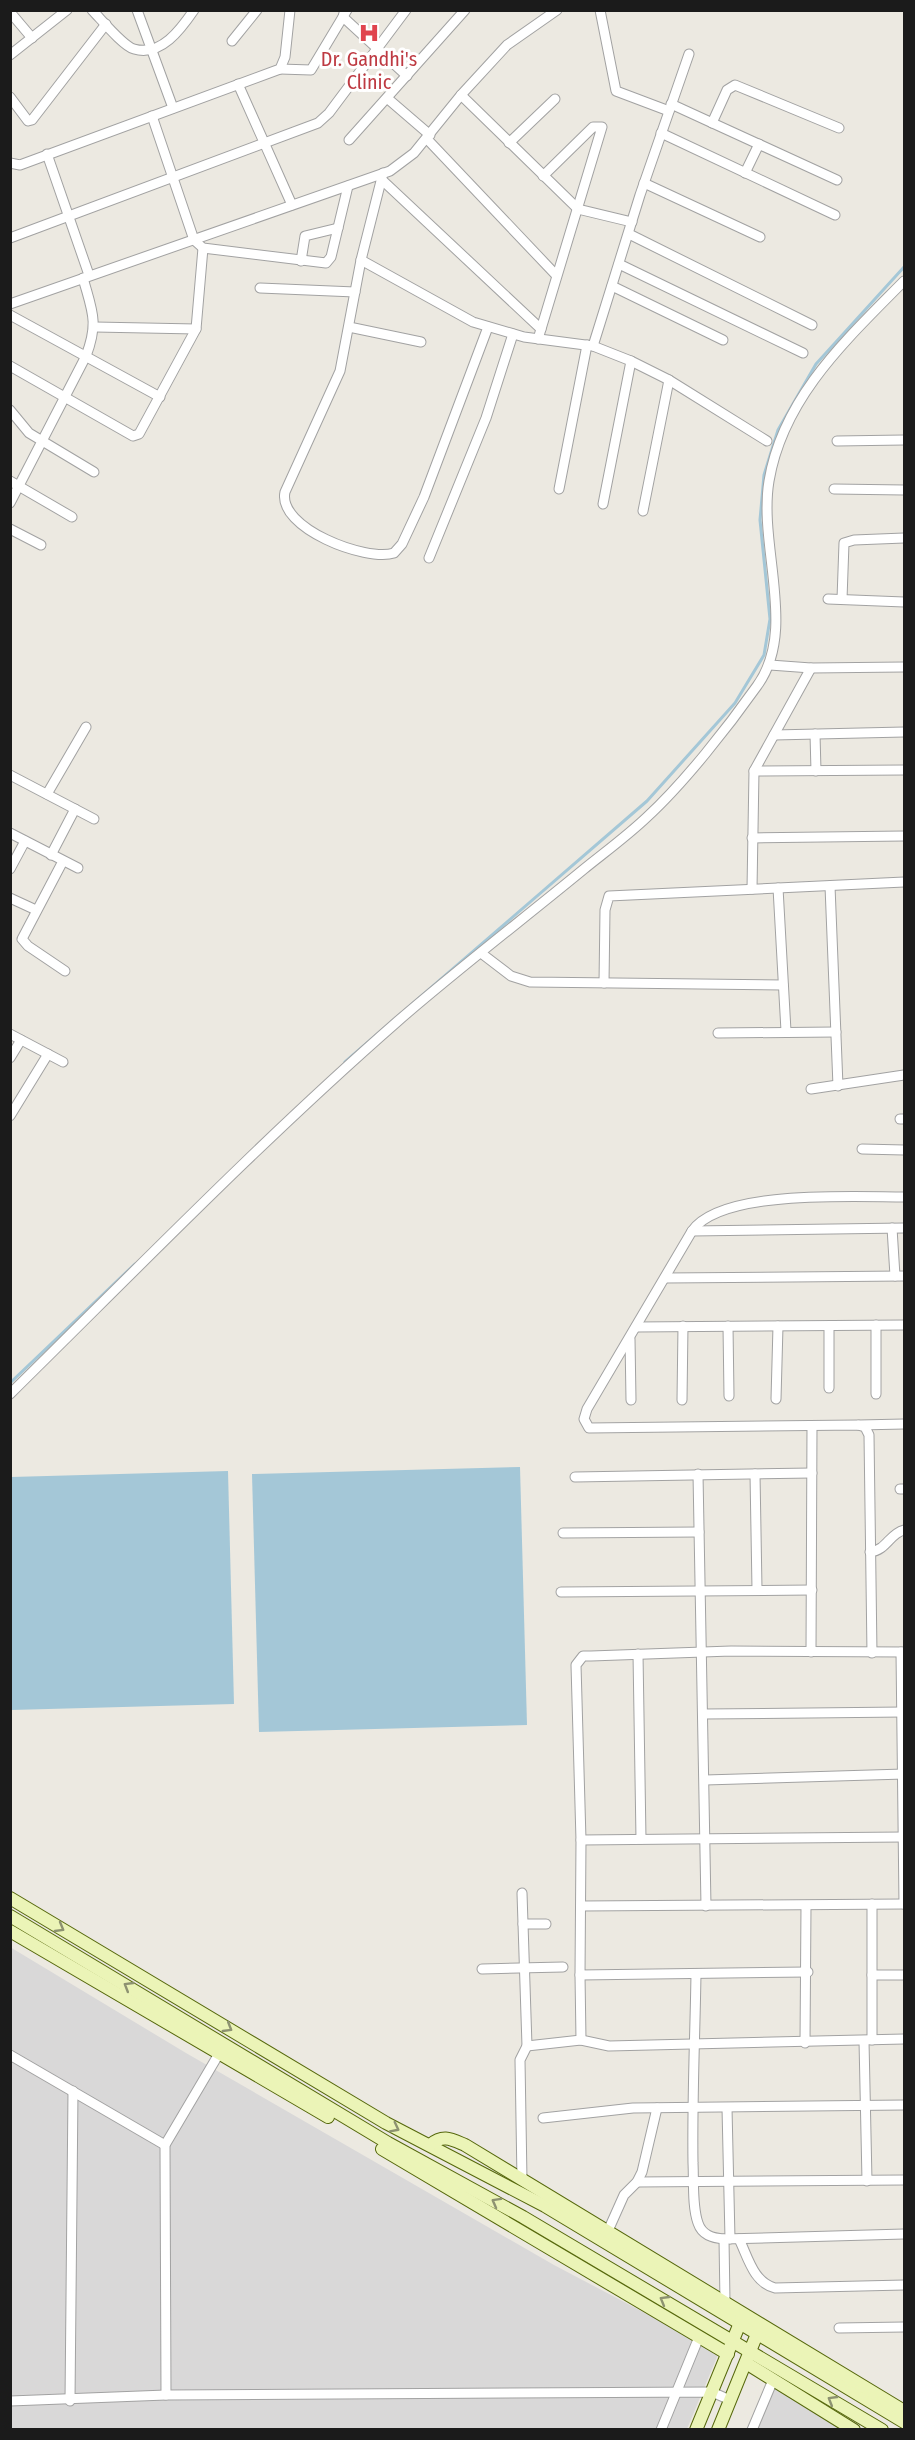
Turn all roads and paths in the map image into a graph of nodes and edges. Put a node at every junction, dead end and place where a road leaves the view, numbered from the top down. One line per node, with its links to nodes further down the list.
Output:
1 (67, 10): 14 (street)
2 (92, 10): 13 (street)
3 (137, 10): 16 (street)
4 (194, 10): 16 (street)
5 (257, 10): 15 (street)
6 (290, 10): 20 (street)
7 (406, 10): 17 (street)
8 (465, 10): 21 (street)
9 (557, 10): 23 (street)
10 (600, 10): 27 (street)
11 (10, 12): 14 (street)
12 (345, 13): 17 (street); 20 (street)
13 (106, 24): 16 (street); 24 (street)
14 (32, 38): 19 (street)
15 (232, 41)
16 (152, 47): 28 (street)
17 (377, 50): 21 (street); 36 (street)
18 (689, 54): 27 (street)
19 (10, 55)
20 (280, 69): 22 (street)
21 (407, 76): 25 (street)
22 (238, 84): 28 (street); 36 (street)
23 (461, 95): 33 (street); 35 (street)
24 (10, 97)
25 (387, 98): 33 (street); 34 (street)
26 (555, 99): 35 (street)
27 (670, 107): 30 (street); 32 (street)
28 (173, 108): 29 (street)
29 (152, 116): 38 (street); 43 (street)
30 (712, 123): 31 (street); 37 (street)
31 (839, 128)
32 (661, 132): 40 (street); 45 (street)
33 (428, 137): 41 (street); 61 (street)
34 (349, 140)
35 (509, 142): 42 (street)
36 (264, 144): 43 (street); 47 (street)
37 (759, 144): 40 (street); 44 (street)
38 (47, 154): 39 (street); 49 (street)
39 (10, 163)
40 (746, 172): 50 (street)
41 (382, 176): 46 (street); 58 (street); 75 (street)
42 (543, 176): 48 (street); 48 (street)
43 (174, 177): 49 (street); 56 (street)
44 (837, 180)
45 (644, 183): 51 (street); 54 (street)
46 (348, 186): 47 (street); 52 (street)
47 (292, 205): 56 (street)
48 (578, 209): 51 (street); 61 (street)
49 (69, 215): 55 (street); 62 (street)
50 (835, 215)
51 (632, 222): 53 (street)
52 (338, 228): 59 (street); 59 (street)
53 (628, 234): 60 (street); 69 (street)
54 (760, 237)
55 (10, 238)
56 (194, 240): 57 (street); 62 (street)
57 (203, 248): 59 (street); 73 (street)
58 (361, 260): 66 (street); 72 (street)
59 (301, 261)
60 (619, 264): 64 (street); 79 (street)
61 (556, 275): 75 (street)
62 (86, 277): 67 (street); 70 (street)
63 (904, 280): 107 (street)
64 (612, 286): 76 (street); 78 (street)
65 (260, 288): 66 (street)
66 (355, 292): 71 (street)
67 (10, 304)
68 (10, 315): 80 (street)
69 (812, 325)
70 (95, 327): 73 (street); 80 (street)
71 (348, 327): 72 (street); 77 (street)
72 (488, 327): 74 (street)
73 (196, 329): 85 (street)
74 (513, 334): 75 (street); 103 (street)
75 (539, 334): 78 (street)
76 (723, 340)
77 (421, 342)
78 (590, 345): 81 (street); 93 (street)
79 (802, 353)
80 (86, 356): 84 (street); 85 (street)
81 (631, 361): 83 (street); 97 (street)
82 (10, 366): 84 (street)
83 (669, 380): 88 (street); 98 (street)
84 (64, 397): 85 (street); 90 (street)
85 (160, 397)
86 (10, 410): 90 (street)
87 (904, 440): 89 (street)
88 (767, 441)
89 (837, 441)
90 (42, 442): 91 (street); 92 (street)
91 (94, 471)
92 (15, 483): 96 (street); 99 (street)
93 (559, 489)
94 (834, 489): 95 (street)
95 (904, 490)
96 (10, 503)
97 (603, 504)
98 (644, 511)
99 (72, 517)
100 (10, 529): 102 (street)
101 (904, 538): 105 (street)
102 (40, 545)
103 (429, 558)
104 (828, 599): 105 (street)
105 (842, 599): 106 (street)
106 (904, 602)
107 (770, 665): 109 (street); 135 (street)
108 (904, 667): 109 (street)
109 (811, 668): 113 (street)
110 (86, 727): 118 (street)
111 (904, 732): 112 (street)
112 (815, 734): 113 (street); 116 (street)
113 (774, 735): 115 (street)
114 (904, 770): 116 (street)
115 (754, 771): 116 (street); 123 (street)
116 (816, 771)
117 (10, 774): 118 (street)
118 (47, 794): 119 (street)
119 (75, 809): 120 (street); 125 (street)
120 (94, 819)
121 (10, 833): 124 (street)
122 (904, 836): 123 (street)
123 (752, 838): 132 (street)
124 (25, 841): 125 (street); 128 (street)
125 (51, 855): 126 (street)
126 (63, 861): 127 (street); 134 (street)
127 (78, 868)
128 (10, 869)
129 (904, 882): 130 (street)
130 (830, 886): 131 (street); 140 (street)
131 (778, 888): 132 (street); 138 (street)
132 (753, 889): 137 (street)
133 (10, 898): 134 (street)
134 (36, 910): 136 (street)
135 (482, 953): 137 (street); 168 (street)
136 (65, 971)
137 (604, 983): 138 (street)
138 (783, 985): 139 (street)
139 (786, 1031): 140 (street); 141 (street)
140 (836, 1032): 148 (street)
141 (718, 1033)
142 (10, 1034): 143 (street)
143 (21, 1040): 144 (street); 145 (street)
144 (48, 1054): 146 (street); 150 (street)
145 (10, 1058)
146 (63, 1062)
147 (904, 1075): 148 (street)
148 (838, 1086): 149 (street)
149 (811, 1089)
150 (10, 1116)
151 (862, 1149): 152 (street)
152 (904, 1150)
153 (904, 1197): 156 (street)
154 (892, 1228): 155 (street); 156 (street); 157 (street)
155 (904, 1228)
156 (692, 1231): 158 (street)
157 (900, 1276): 158 (street)
158 (665, 1278): 165 (street)
159 (876, 1325): 160 (street); 164 (street); 169 (street)
160 (904, 1325)
161 (683, 1326): 162 (street); 165 (street); 173 (street)
162 (728, 1326): 163 (street); 170 (street)
163 (778, 1326): 164 (street); 171 (street)
164 (829, 1326): 167 (street)
165 (636, 1327): 166 (street)
166 (630, 1337): 172 (street); 176 (street)
167 (829, 1388)
168 (10, 1394)
169 (876, 1394)
170 (729, 1396)
171 (776, 1399)
172 (631, 1400)
173 (682, 1400)
174 (904, 1424): 175 (street)
175 (858, 1425): 176 (street); 184 (street)
176 (812, 1426): 177 (street)
177 (812, 1473): 179 (street); 187 (street)
178 (698, 1474): 179 (street); 180 (street); 182 (street)
179 (755, 1474): 185 (street)
180 (576, 1478)
181 (904, 1530): 184 (street)
182 (699, 1532): 183 (street); 186 (street)
183 (563, 1533)
184 (870, 1552): 192 (street)
185 (757, 1588): 186 (street); 187 (street)
186 (702, 1589): 188 (street); 189 (street)
187 (812, 1590): 190 (street)
188 (561, 1592)
189 (703, 1652): 190 (street); 193 (street); 195 (street)
190 (812, 1652): 192 (street)
191 (903, 1652): 192 (street); 194 (street)
192 (872, 1653)
193 (638, 1654): 199 (street); 200 (street)
194 (903, 1712): 195 (street); 196 (street)
195 (704, 1714): 197 (street)
196 (904, 1774): 197 (street); 198 (street)
197 (705, 1780): 201 (street)
198 (904, 1837): 201 (street); 205 (street)
199 (641, 1839): 200 (street); 201 (street)
200 (581, 1840): 206 (street)
201 (705, 1840): 207 (street)
202 (522, 1893): 210 (street)
203 (10, 1898): 237 (main road, one-way to 237)
204 (872, 1904): 205 (street); 208 (street); 220 (street)
205 (904, 1904)
206 (581, 1906): 207 (street); 218 (street)
207 (706, 1906): 208 (street)
208 (806, 1906): 216 (street)
209 (10, 1916): 239 (main road, one-way to 209)
210 (523, 1924): 211 (street); 214 (street)
211 (546, 1924)
212 (10, 1931): 227 (main road)
213 (563, 1967): 214 (street)
214 (524, 1968): 215 (street); 226 (street)
215 (482, 1969)
216 (808, 1972): 217 (street); 224 (street)
217 (696, 1974): 218 (street); 225 (street)
218 (580, 1975): 222 (street)
219 (904, 1975): 220 (street)
220 (872, 1976): 223 (street)
221 (904, 2039): 223 (street)
222 (581, 2040): 225 (street); 226 (street)
223 (868, 2040): 224 (street); 231 (street)
224 (806, 2043): 225 (street)
225 (695, 2045): 233 (street)
226 (527, 2046): 241 (street)
227 (220, 2052): 236 (street); 255 (main road)
228 (10, 2055): 229 (street)
229 (73, 2091): 236 (street); 265 (street)
230 (904, 2105): 231 (street)
231 (865, 2106): 234 (street); 242 (street)
232 (657, 2108): 233 (street); 235 (street); 243 (street)
233 (692, 2108): 234 (street); 244 (street)
234 (728, 2108): 245 (street)
235 (543, 2118)
236 (165, 2145): 262 (street)
237 (430, 2145): 238 (main road); 241 (main road)
238 (457, 2159): 239 (main road); 251 (main road)
239 (448, 2176): 256 (main road, one-way to 239)
240 (904, 2180): 242 (street)
241 (522, 2181): 246 (main road)
242 (867, 2181): 245 (street)
243 (637, 2182): 244 (street); 246 (street)
244 (694, 2183): 245 (street); 248 (street)
245 (729, 2183): 248 (street)
246 (608, 2233): 250 (main road)
247 (904, 2234): 248 (street)
248 (731, 2239): 249 (street); 250 (street)
249 (904, 2285)
250 (725, 2302): 266 (main road)
251 (740, 2323): 254 (main road); 256 (main road)
252 (904, 2327): 253 (street)
253 (839, 2328)
254 (758, 2334): 258 (main road); 267 (main road)
255 (699, 2337): 257 (main road); 261 (street)
256 (733, 2341): 257 (main road); 258 (main road)
257 (728, 2354): 260 (main road)
258 (748, 2357): 259 (main road); 263 (main road); 273 (main road, one-way to 258)
259 (773, 2380): 271 (street); 272 (main road)
260 (712, 2392): 261 (street); 263 (street); 269 (main road)
261 (675, 2393): 262 (street); 268 (street)
262 (166, 2396): 265 (street)
263 (730, 2400): 270 (main road)
264 (10, 2401): 265 (street)
265 (70, 2401)
266 (904, 2411)
267 (904, 2422)
268 (661, 2430)
269 (696, 2430)
270 (718, 2430)
271 (752, 2430)
272 (854, 2430)
273 (882, 2430)

